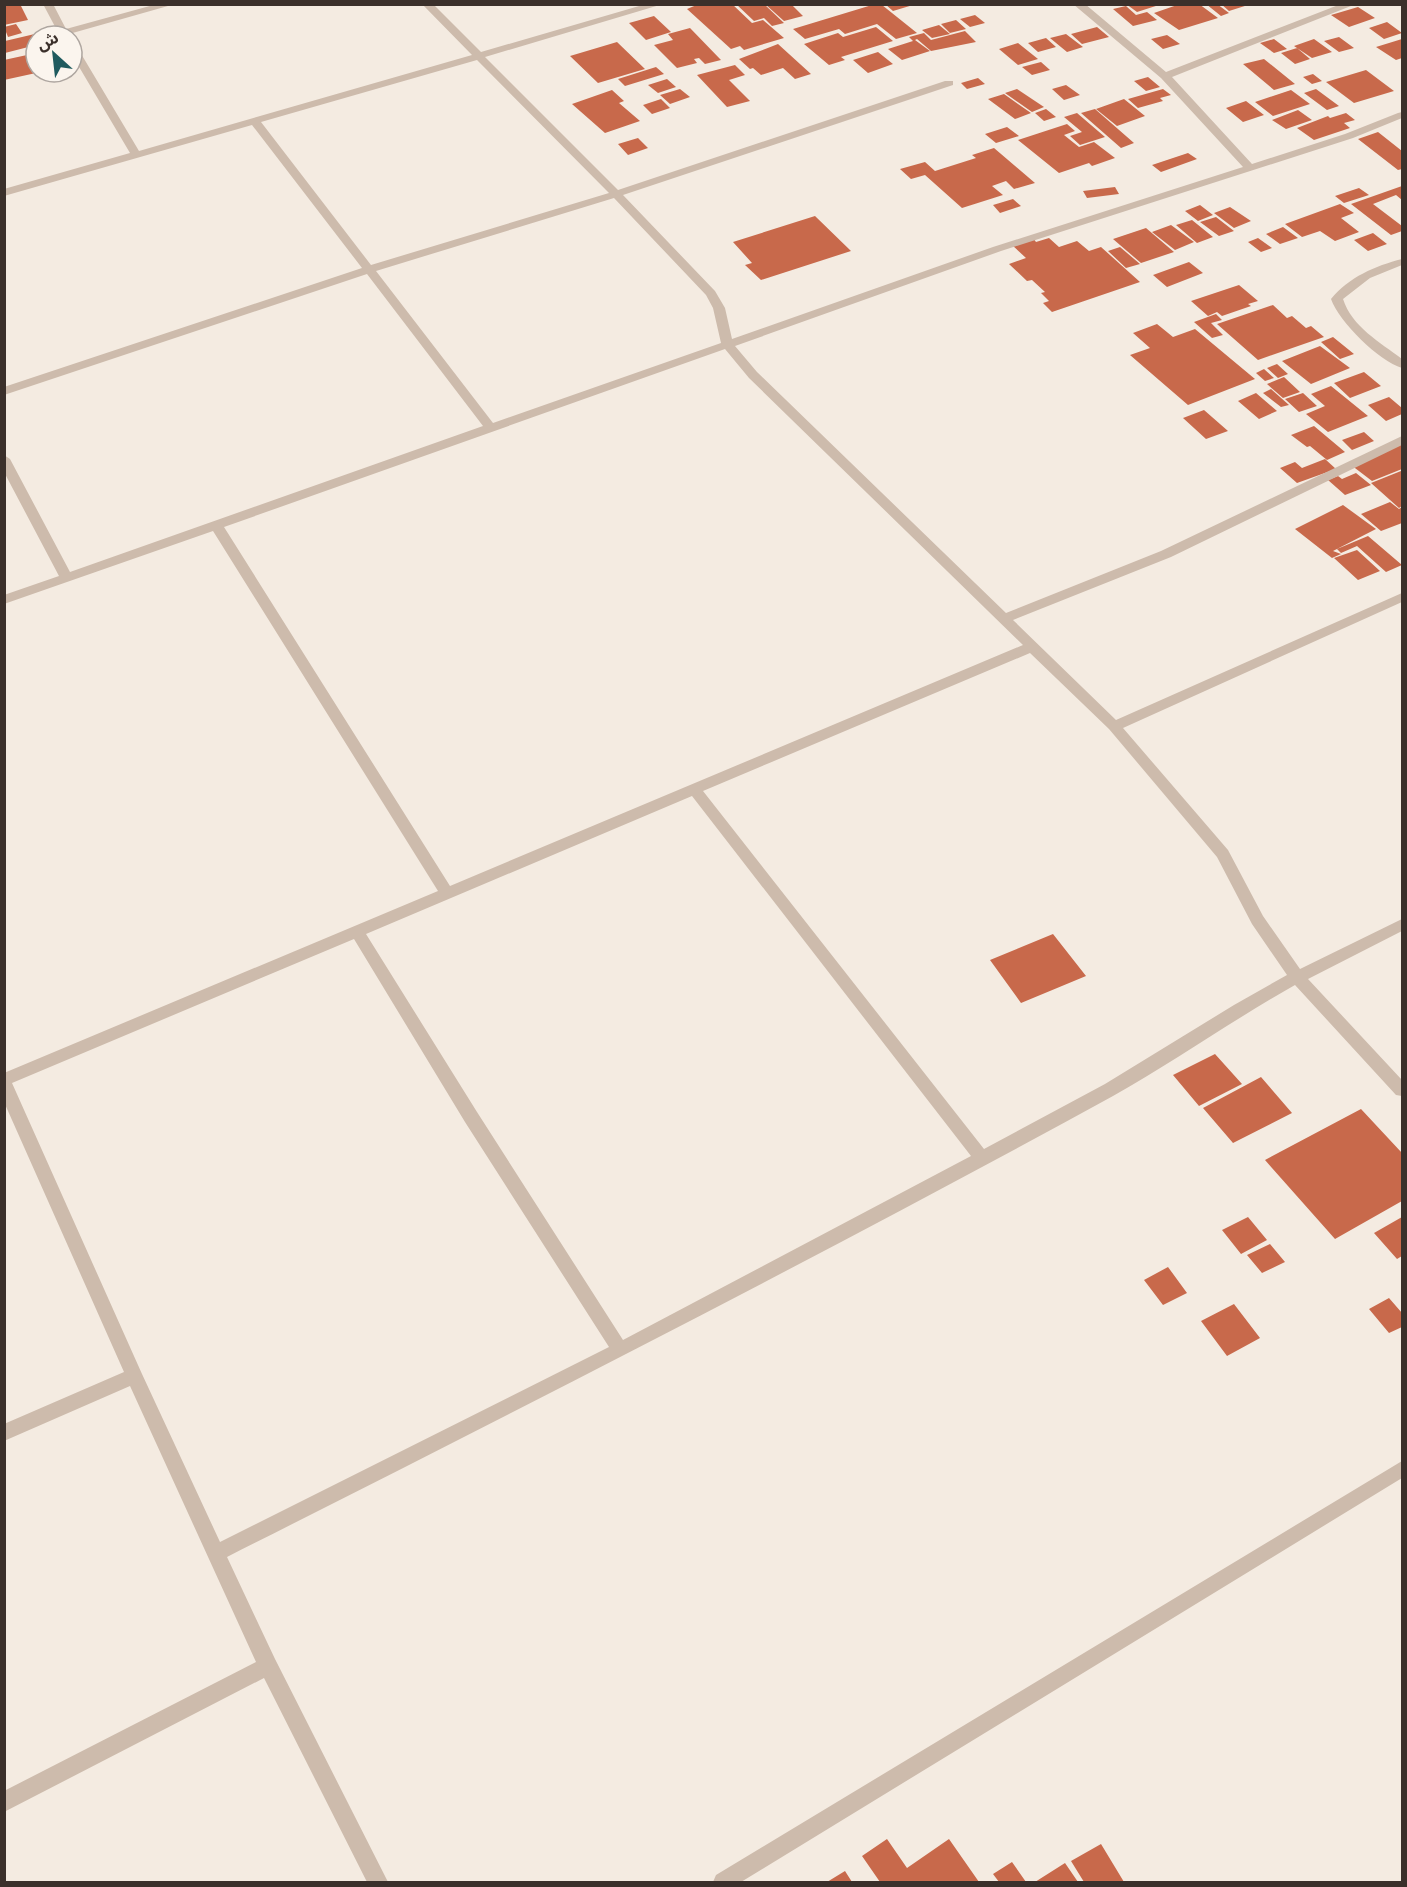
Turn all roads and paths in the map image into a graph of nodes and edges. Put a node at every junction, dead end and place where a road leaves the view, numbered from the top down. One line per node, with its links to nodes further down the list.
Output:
1 (48, 4): 7 (street)
2 (170, 4): 8 (street)
3 (427, 4): 9 (street)
4 (658, 4): 9 (street)
5 (1077, 4): 11 (street)
6 (1351, 4): 11 (street)
7 (59, 24)
8 (84, 28)
9 (480, 57): 14 (street); 18 (street)
10 (84, 67): 15 (street)
11 (1165, 76): 16 (street)
12 (949, 82): 18 (street)
13 (1402, 115): 16 (street)
14 (255, 122): 15 (street); 20 (street)
15 (137, 156): 17 (street)
16 (1250, 168): 21 (street)
17 (4, 193)
18 (616, 194): 20 (street); 21 (street)
19 (1402, 262): 22 (street)
20 (371, 269): 23 (street); 24 (street)
21 (727, 344): 24 (street); 31 (street)
22 (1402, 364)
23 (4, 391)
24 (491, 428): 27 (street)
25 (1402, 440): 31 (street)
26 (4, 459): 28 (street)
27 (216, 525): 28 (street); 35 (street)
28 (68, 578): 30 (street)
29 (1402, 597): 33 (street)
30 (4, 600)
31 (1003, 619): 32 (street)
32 (1031, 647): 33 (street); 34 (street)
33 (1113, 726): 38 (street)
34 (694, 789): 35 (street); 41 (street)
35 (446, 892): 37 (street)
36 (1402, 925): 38 (street)
37 (356, 930): 39 (street); 42 (street)
38 (1297, 977): 40 (street); 41 (street)
39 (4, 1082): 43 (street)
40 (1402, 1090)
41 (981, 1157): 42 (street)
42 (620, 1350): 46 (street)
43 (134, 1376): 44 (street); 46 (street)
44 (4, 1433)
45 (1402, 1469): 50 (street)
46 (217, 1553): 47 (street)
47 (268, 1666): 48 (street); 49 (street)
48 (4, 1802)
49 (378, 1882)
50 (723, 1882)

